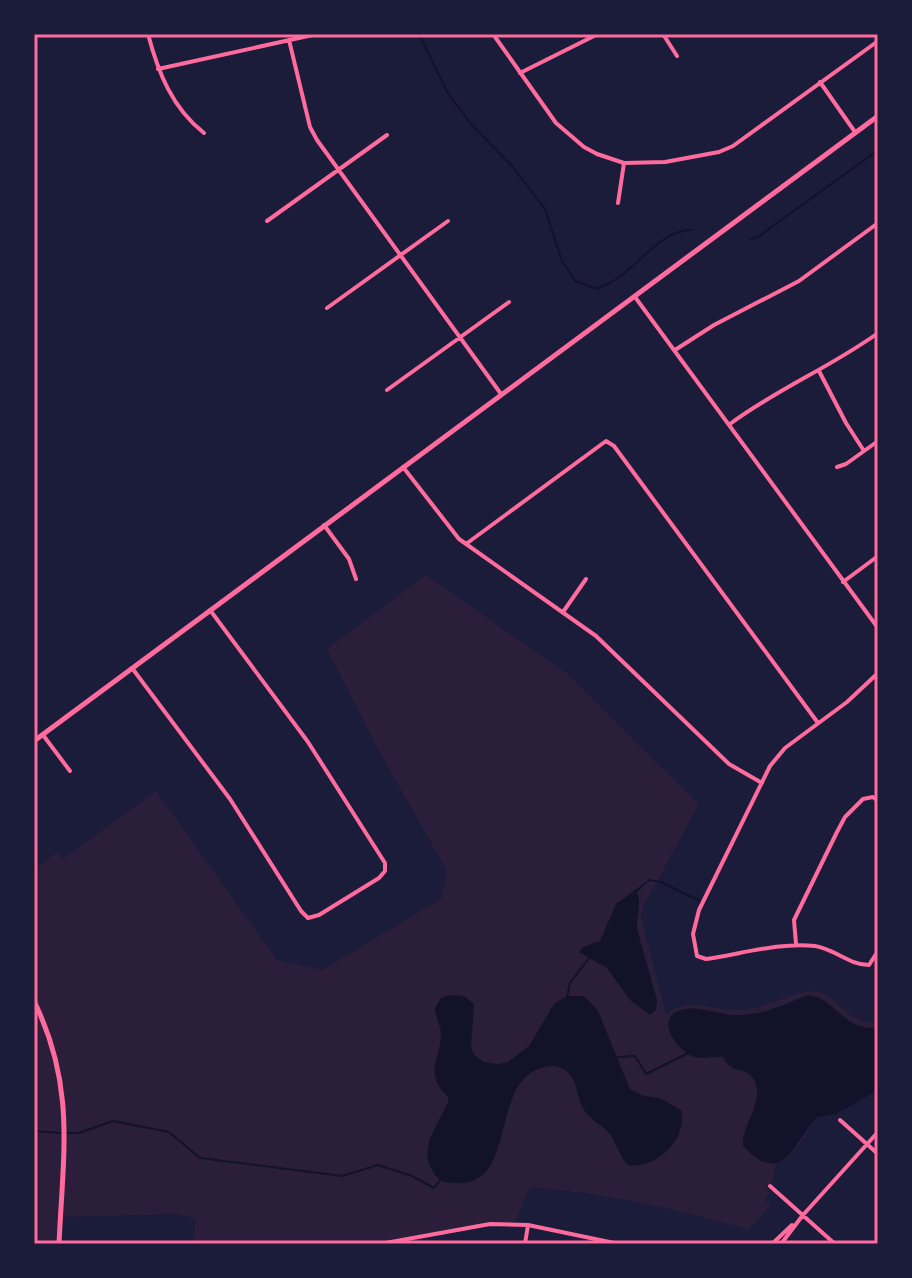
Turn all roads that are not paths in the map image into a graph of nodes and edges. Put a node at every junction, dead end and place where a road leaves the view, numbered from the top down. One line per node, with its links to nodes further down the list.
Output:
1 (148, 34): 9 (street)
2 (317, 34): 6 (street)
3 (493, 34): 10 (street)
4 (598, 34): 10 (street)
5 (663, 34): 8 (street)
6 (289, 40): 9 (street); 17 (street)
7 (878, 41): 11 (street)
8 (677, 56)
9 (158, 69): 14 (street)
10 (520, 73): 16 (street)
11 (820, 82): 13 (street); 16 (street)
12 (878, 116): 13 (street)
13 (855, 132): 23 (street)
14 (204, 133)
15 (387, 135): 17 (street)
16 (624, 163): 18 (street)
17 (338, 170): 19 (street); 22 (street)
18 (618, 203)
19 (267, 221)
20 (448, 221): 22 (street)
21 (878, 223): 28 (street)
22 (400, 254): 25 (street); 27 (street)
23 (633, 295): 28 (street); 31 (street)
24 (509, 302): 27 (street)
25 (327, 308)
26 (878, 333): 29 (street)
27 (459, 338): 30 (street); 31 (street)
28 (675, 350): 32 (street)
29 (819, 371): 32 (street); 34 (street)
30 (387, 390)
31 (501, 394): 35 (street)
32 (730, 424): 42 (street)
33 (878, 441): 34 (street)
34 (864, 451): 36 (street)
35 (403, 466): 37 (street); 38 (street)
36 (837, 467)
37 (324, 525): 40 (street); 43 (street)
38 (466, 544): 44 (street); 48 (street)
39 (878, 556): 42 (street)
40 (356, 579)
41 (586, 579): 44 (street)
42 (843, 582): 45 (street)
43 (210, 610): 46 (street); 46 (street)
44 (563, 612): 52 (street)
45 (878, 628)
46 (132, 667): 49 (street)
47 (878, 673): 48 (street)
48 (818, 723): 52 (street)
49 (43, 734): 50 (street); 51 (street)
50 (34, 741)
51 (70, 771)
52 (762, 783): 54 (street)
53 (878, 801): 54 (street)
54 (796, 945): 55 (street)
55 (878, 951)
56 (34, 1001): 65 (street)
57 (840, 1120): 59 (street)
58 (878, 1132): 59 (street)
59 (867, 1144): 60 (street); 62 (street)
60 (878, 1154)
61 (770, 1186): 62 (street)
62 (803, 1215): 70 (street); 71 (street); 72 (street)
63 (528, 1225): 64 (street); 68 (street); 69 (street)
64 (417, 1238): 66 (street); 67 (street)
65 (59, 1244)
66 (380, 1244)
67 (419, 1244)
68 (525, 1244)
69 (619, 1244)
70 (772, 1244)
71 (781, 1244)
72 (835, 1244)

